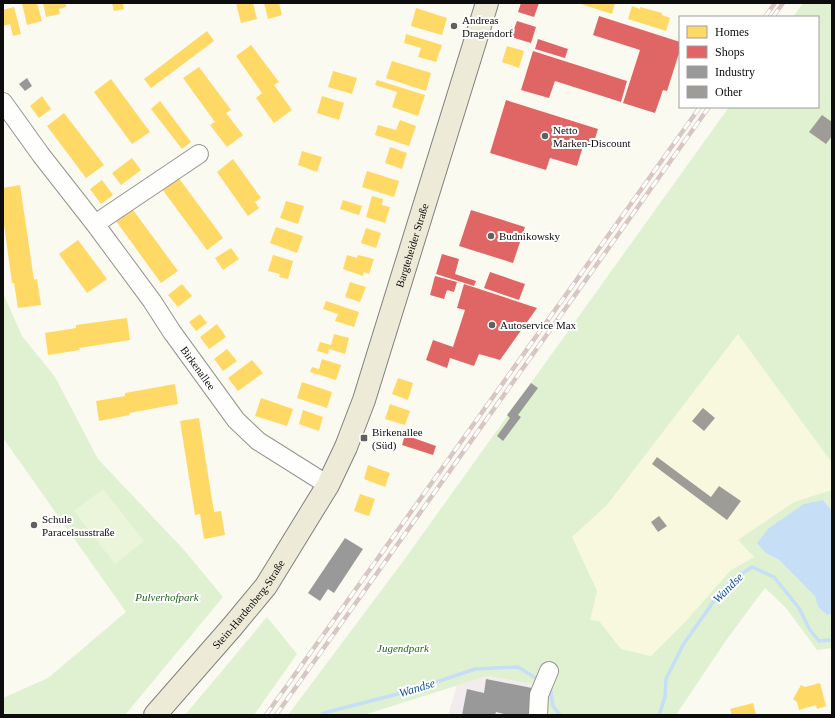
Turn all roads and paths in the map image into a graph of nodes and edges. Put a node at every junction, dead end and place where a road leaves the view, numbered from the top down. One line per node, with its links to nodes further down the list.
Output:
1 (487, 3): 5 (main road, Bargteheider Straße)
2 (3, 102): 4 (street, Birkenallee)
3 (199, 154): 4 (street)
4 (95, 224): 5 (street, Birkenallee)
5 (328, 485): 7 (main road, Stein-Hardenberg-Straße)
6 (550, 671): 8 (street)
7 (155, 715)
8 (538, 715)

